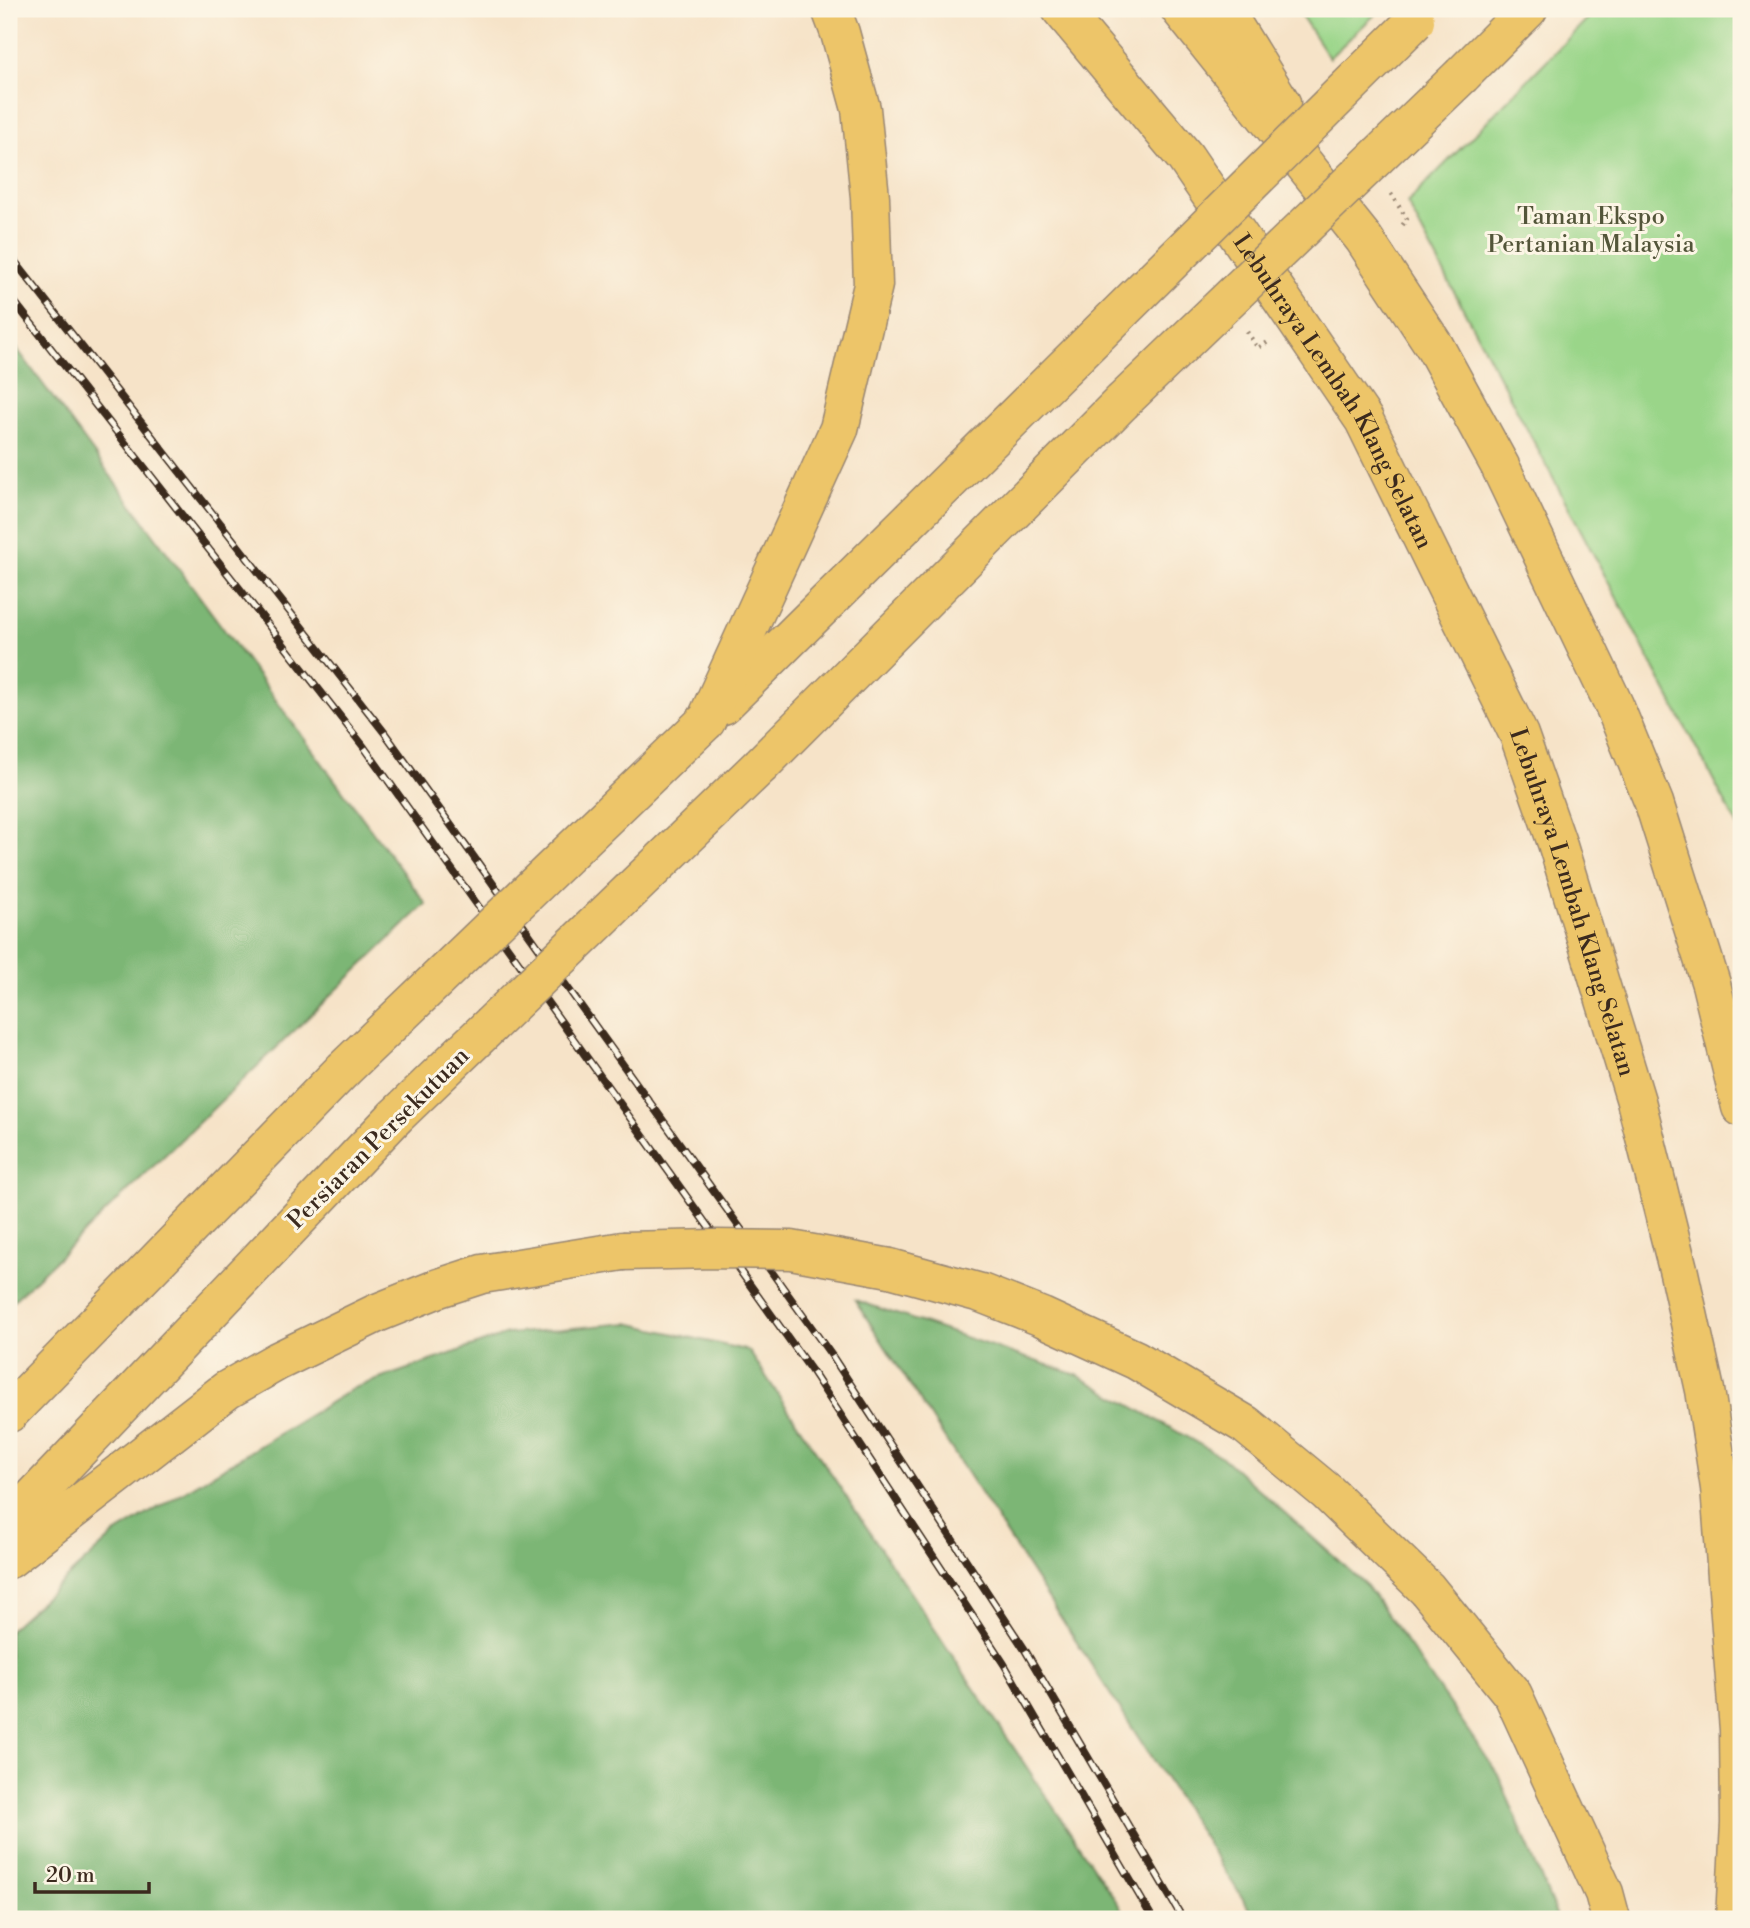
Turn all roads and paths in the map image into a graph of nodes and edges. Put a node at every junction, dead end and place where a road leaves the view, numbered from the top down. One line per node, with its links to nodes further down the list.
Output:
1 (831, 9): 8 (main road)
2 (1061, 9): 14 (main road, Lebuhraya Lembah Klang Selatan)
3 (1180, 9): 7 (main road)
4 (1223, 9): 7 (main road)
5 (1528, 9): 11 (main road, Persiaran Persekutuan, bridge)
6 (1421, 15): 8 (main road, bridge)
7 (1364, 239): 9 (main road)
8 (706, 721): 10 (main road, bridge)
9 (1741, 1107)
10 (9, 1413)
11 (9, 1523)
12 (9, 1559): 13 (main road, bridge)
13 (1611, 1919)
14 (1735, 1919)

